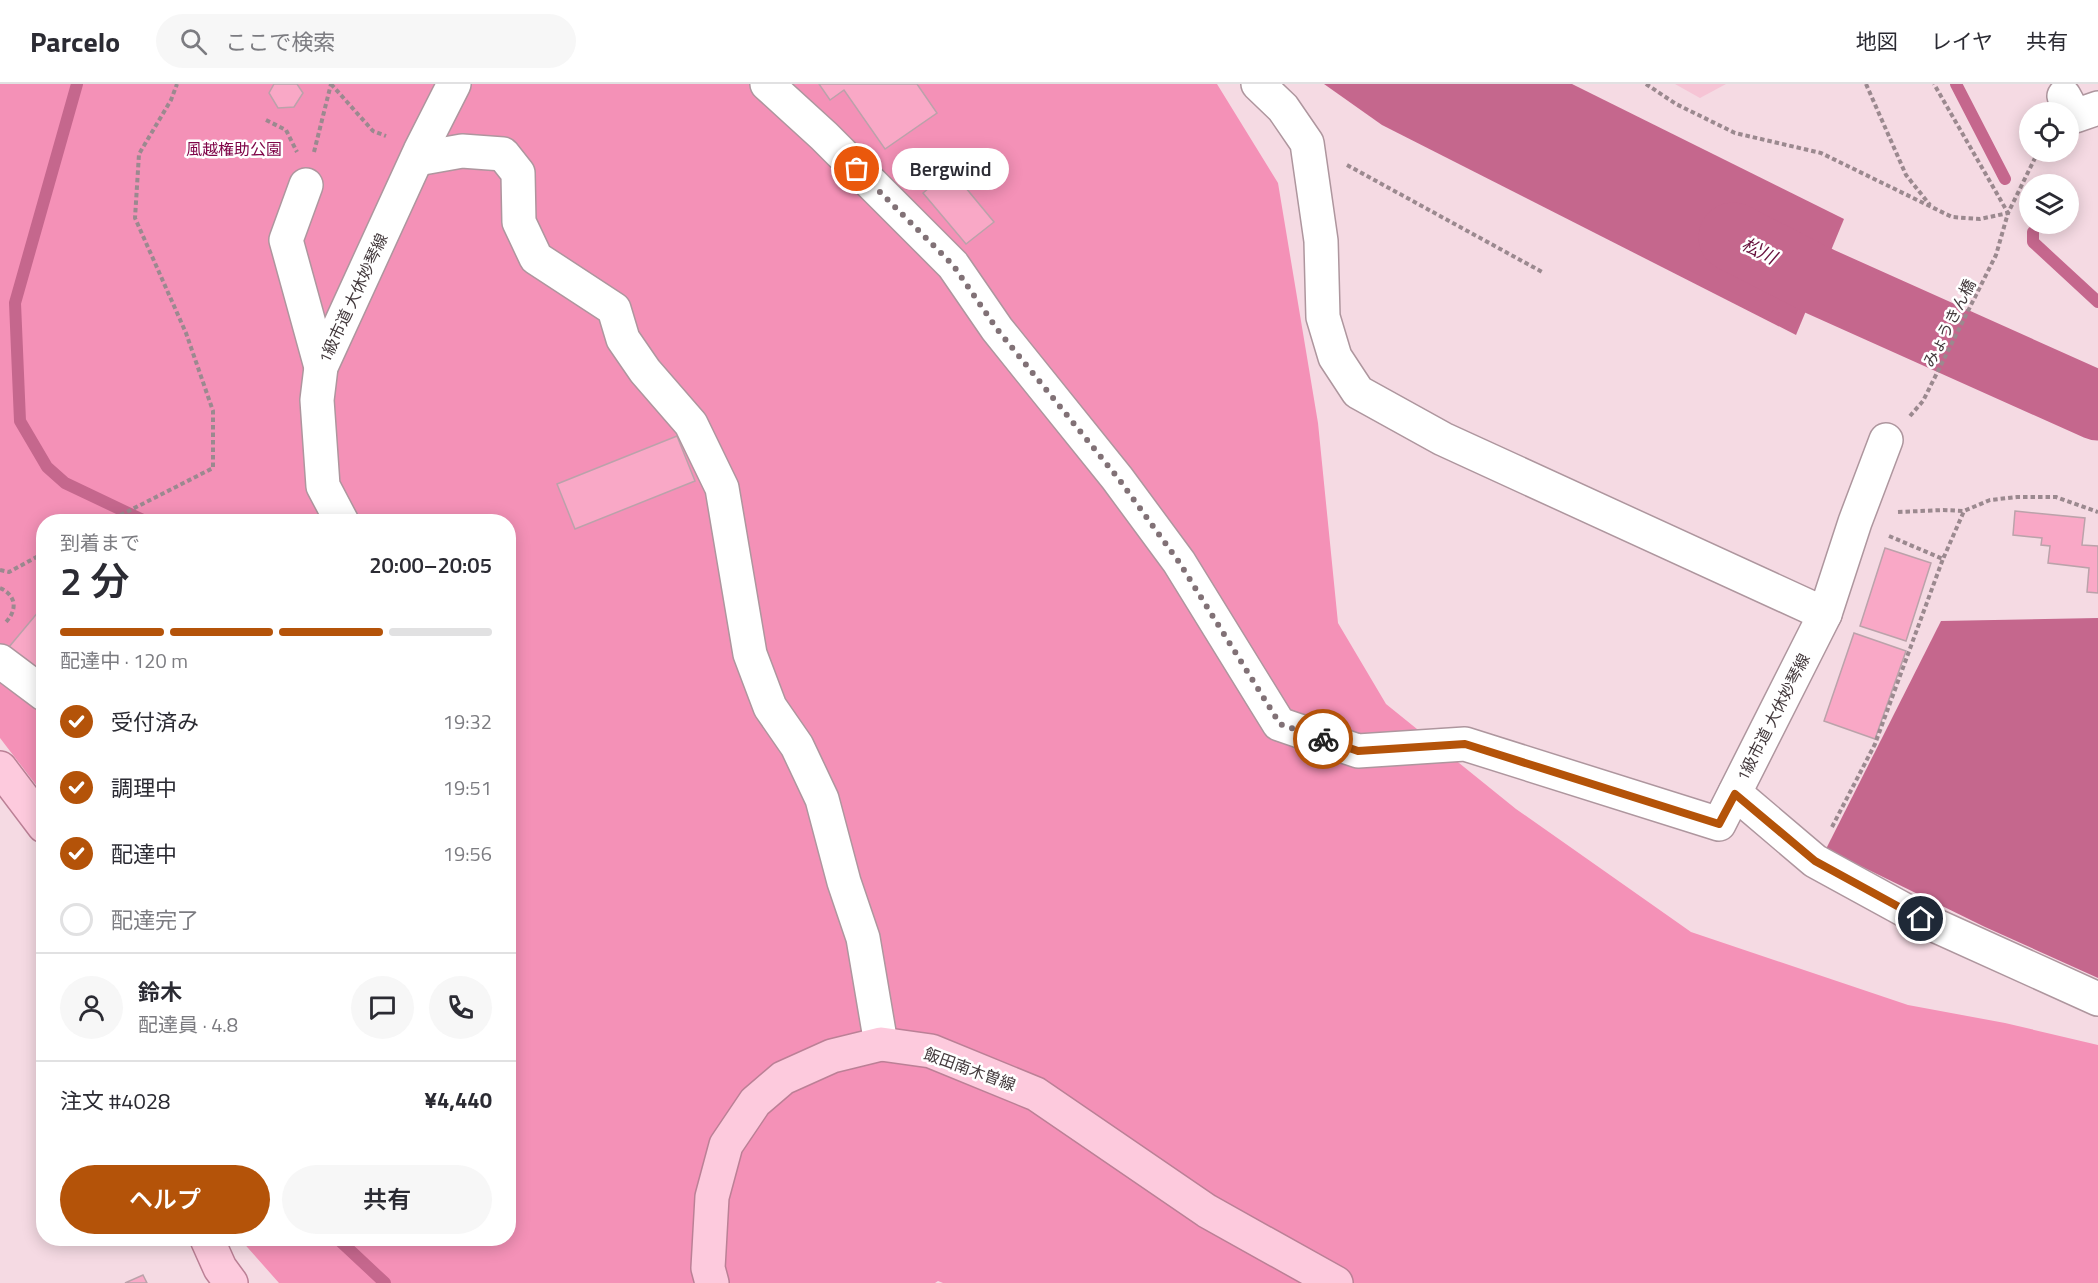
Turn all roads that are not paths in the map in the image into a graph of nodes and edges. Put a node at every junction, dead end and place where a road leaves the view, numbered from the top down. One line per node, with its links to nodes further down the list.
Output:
1 (454, 84): 6 (street, 1級市道 大休妙琴線)
2 (767, 84): 15 (street, 1級市道 大休妙琴線)
3 (1258, 84): 11 (street)
4 (2064, 96): 5 (street)
5 (2098, 108)
6 (418, 155): 8 (street, 1級市道 大休妙琴線); 18 (street)
7 (306, 185): 8 (street)
8 (321, 367): 10 (street, 1級市道 大休妙琴線)
9 (1886, 440): 11 (street, 1級市道 大休妙琴線)
10 (338, 514)
11 (1825, 614): 15 (street, 1級市道 大休妙琴線)
12 (0, 661): 13 (street)
13 (36, 688)
14 (0, 768): 16 (main road)
15 (1735, 794): 17 (street)
16 (36, 815)
17 (2098, 999)
18 (881, 1044): 21 (main road, 飯田南木曽線); 22 (main road, 飯田南木曽線)
19 (210, 1246): 20 (main road)
20 (231, 1283)
21 (712, 1283)
22 (1336, 1283)

